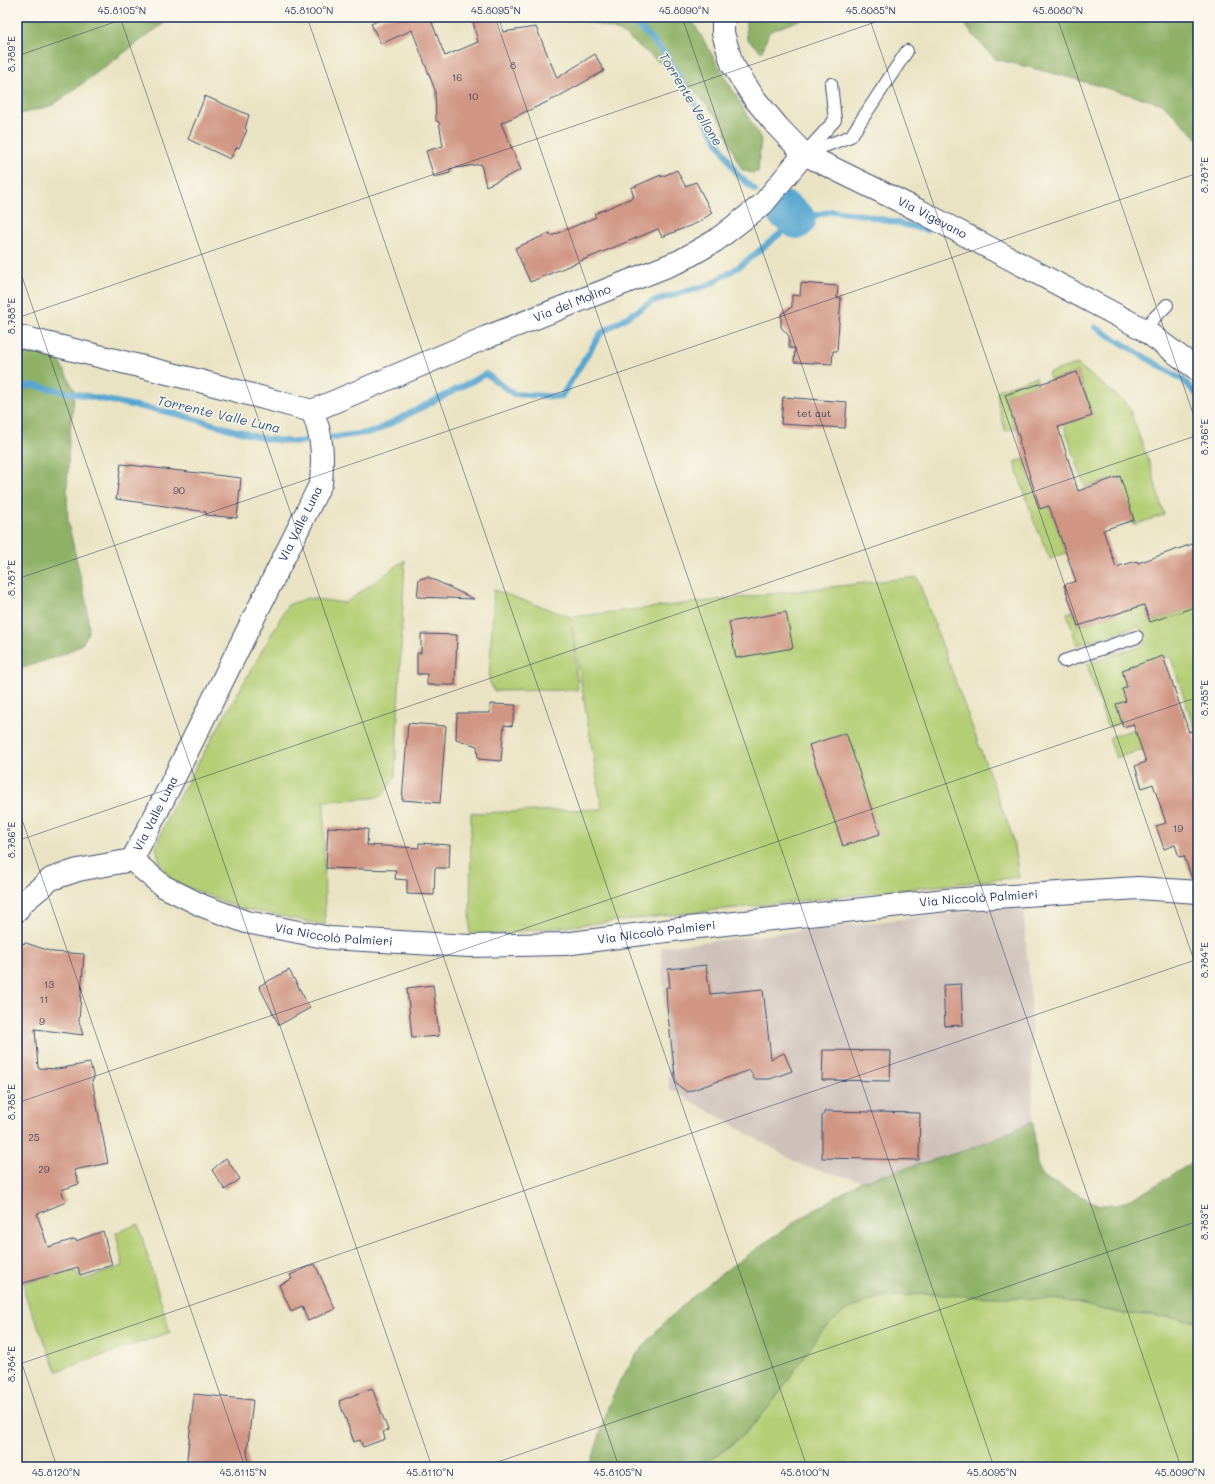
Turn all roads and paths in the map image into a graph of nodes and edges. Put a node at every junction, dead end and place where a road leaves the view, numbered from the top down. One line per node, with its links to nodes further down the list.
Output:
1 (723, 17): 4 (street, Via Vigevano)
2 (908, 51): 4 (lane)
3 (831, 84): 4 (lane)
4 (804, 154): 6 (street, Via Vigevano); 9 (street, Via del Molino)
5 (1167, 305): 6 (lane)
6 (1143, 329): 8 (street, Via Vigevano)
7 (17, 336): 9 (street)
8 (1198, 370)
9 (315, 419): 12 (street, Via Valle Luna)
10 (1137, 637): 11 (lane)
11 (1064, 662)
12 (132, 860): 13 (street, Via Niccolò Palmieri); 14 (street)
13 (1198, 892)
14 (17, 911)

